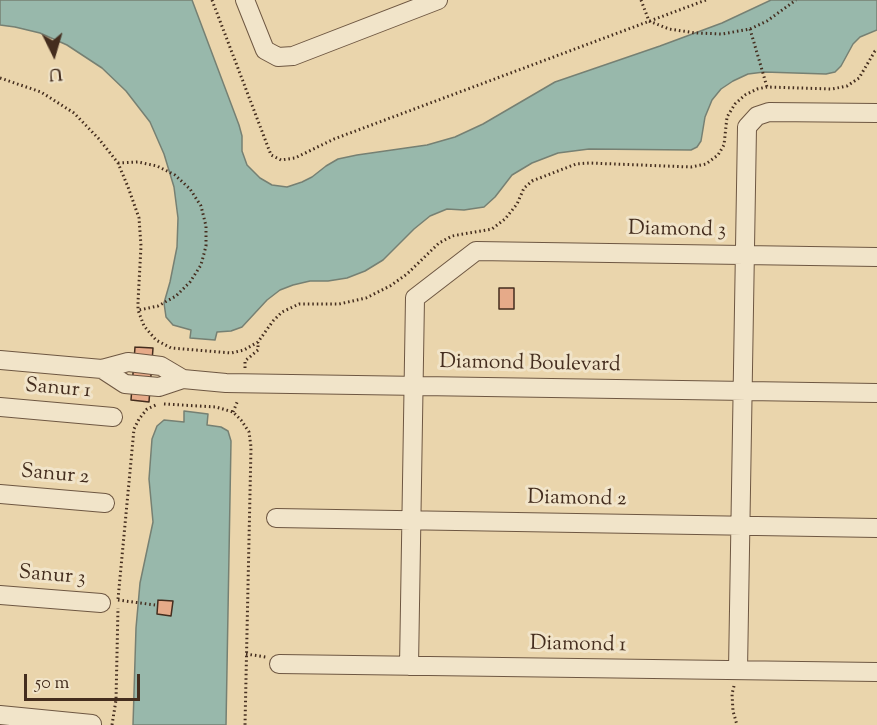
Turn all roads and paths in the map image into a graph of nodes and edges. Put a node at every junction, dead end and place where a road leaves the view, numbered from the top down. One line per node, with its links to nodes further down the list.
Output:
1 (212, 0): 7 (path)
2 (245, 0): 3 (street)
3 (438, 0)
4 (641, 0): 7 (path)
5 (706, 0): 7 (path)
6 (796, 0): 8 (path)
7 (649, 21): 8 (path)
8 (750, 28): 11 (path)
9 (877, 50): 11 (path)
10 (0, 78): 13 (path)
11 (767, 87): 16 (path)
12 (877, 113): 14 (street)
13 (118, 163): 16 (path); 16 (path)
14 (745, 255): 15 (street, Diamond 3); 18 (street, Diamond 3); 19 (street)
15 (877, 257)
16 (138, 310)
17 (0, 360): 18 (street, Diamond Boulevard)
18 (414, 386): 19 (street, Diamond Boulevard); 26 (street)
19 (743, 391): 20 (street, Diamond Boulevard); 27 (street)
20 (877, 393)
21 (0, 407): 22 (street, Sanur 1)
22 (113, 417)
23 (0, 494): 24 (street, Sanur 2)
24 (105, 503)
25 (276, 518): 26 (street, Diamond 2)
26 (411, 520): 27 (street, Diamond 2); 33 (street)
27 (741, 526): 28 (street, Diamond 2); 34 (street)
28 (877, 528)
29 (0, 595): 30 (street, Sanur 3)
30 (110, 602): 31 (path); 38 (path); 39 (path)
31 (156, 605)
32 (279, 664): 33 (street, Diamond 1)
33 (409, 666): 34 (street, Diamond 1)
34 (738, 670): 35 (street, Diamond 1); 40 (path)
35 (877, 672)
36 (0, 715): 37 (street)
37 (92, 724)
38 (112, 725)
39 (245, 725)
40 (737, 725)

